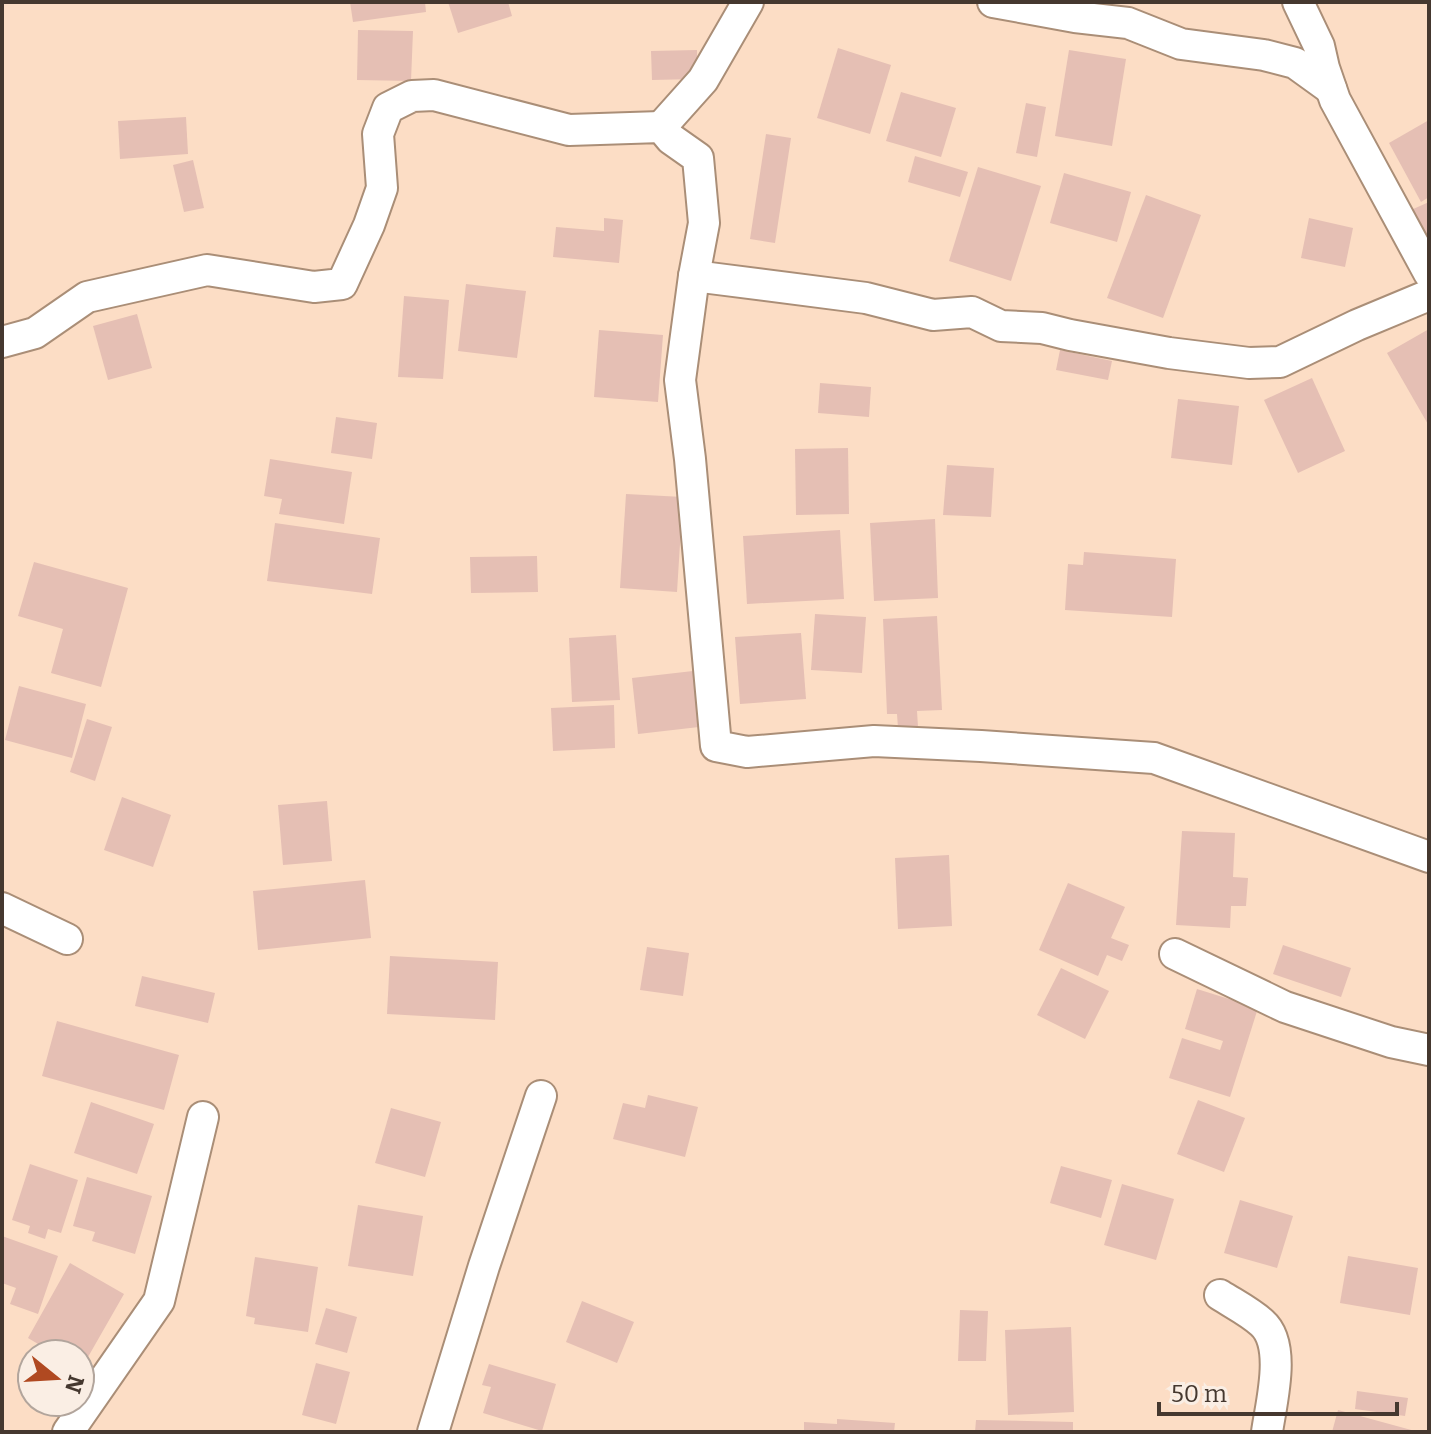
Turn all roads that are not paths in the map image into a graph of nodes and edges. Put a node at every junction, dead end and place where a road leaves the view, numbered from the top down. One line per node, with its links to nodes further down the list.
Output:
1 (748, 2): 5 (street)
2 (993, 2): 4 (street)
3 (1298, 2): 4 (street)
4 (1331, 89): 6 (street)
5 (661, 127): 7 (street); 9 (street)
6 (1429, 273)
7 (694, 276): 8 (street); 10 (street)
8 (1429, 295)
9 (2, 342)
10 (1429, 857)
11 (2, 908): 12 (street)
12 (67, 939)
13 (1175, 954): 14 (street)
14 (1429, 1050)
15 (541, 1096): 19 (street)
16 (203, 1117): 18 (street)
17 (1220, 1295): 20 (street)
18 (68, 1432)
19 (433, 1432)
20 (1267, 1432)

